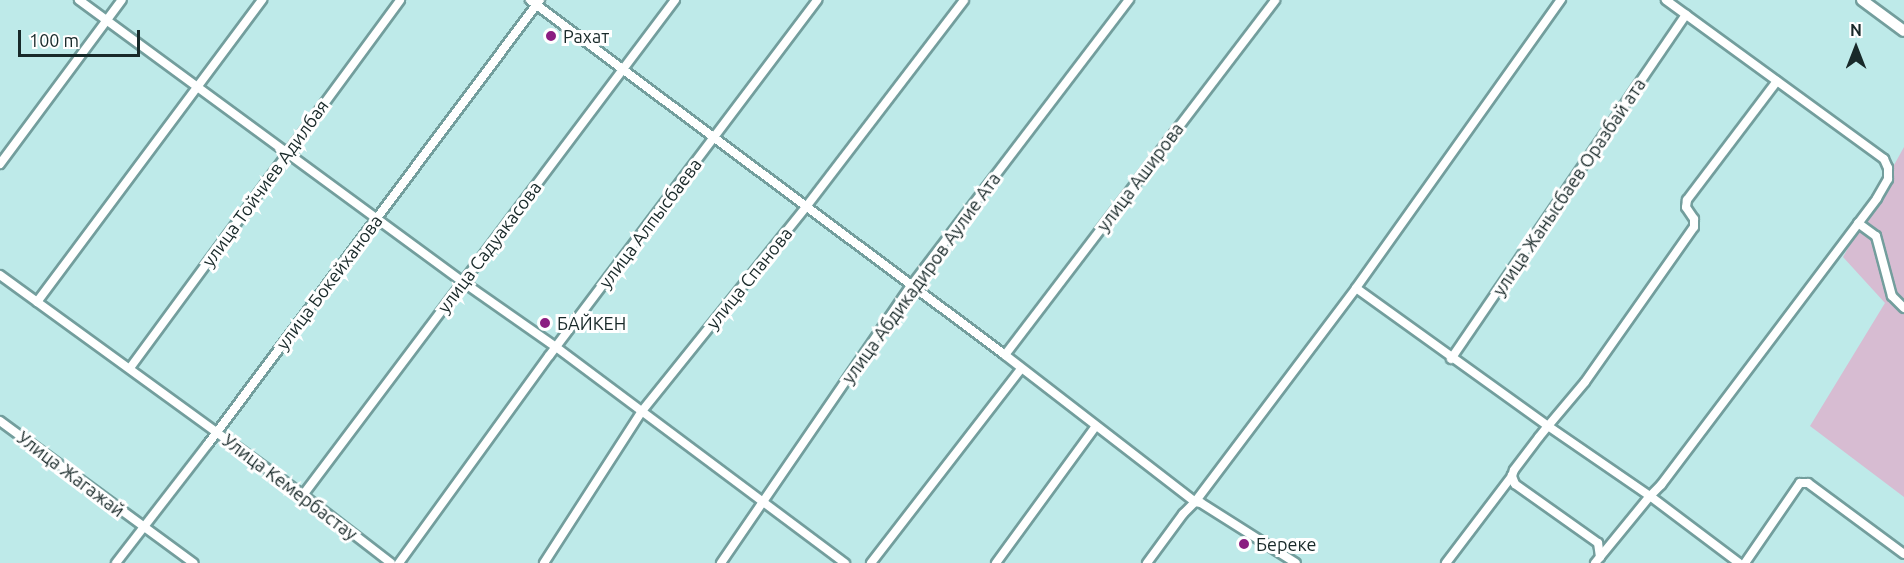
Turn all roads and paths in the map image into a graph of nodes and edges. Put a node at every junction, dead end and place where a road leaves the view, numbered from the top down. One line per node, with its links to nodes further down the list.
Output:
1 (78, 0): 15 (street)
2 (122, 0): 15 (street)
3 (262, 0): 19 (street)
4 (400, 0): 21 (street, улица Тойчиев Адилбая)
5 (675, 0): 17 (street, улица Садуакасова)
6 (817, 0): 20 (street, улица Алпысбаева)
7 (964, 0): 23 (street, улица Спанова)
8 (1129, 0): 28 (street, улица Абдикадиров Аулие Ата)
9 (1275, 0): 33 (street, улица Аширова)
10 (1561, 0): 29 (street)
11 (1666, 0): 14 (street)
12 (1862, 0): 16 (street)
13 (536, 2): 17 (street); 24 (street, улица Бокейханова)
14 (1686, 15): 18 (street); 34 (street, улица Жанысбаев Оразбай ата)
15 (107, 20): 19 (street); 22 (street)
16 (1904, 31)
17 (624, 68): 20 (street); 27 (street, улица Садуакасова)
18 (1777, 81): 25 (street); 39 (street)
19 (197, 87): 21 (street); 30 (street)
20 (714, 140): 23 (street); 32 (street, улица Алпысбаева)
21 (286, 153): 24 (street); 35 (street, улица Тойчиев Адилбая)
22 (0, 165)
23 (806, 207): 28 (street); 37 (street, улица Спанова)
24 (376, 219): 27 (street); 41 (street, улица Бокейханова)
25 (1858, 223): 31 (street); 44 (street)
26 (0, 275): 30 (street, Улица Кемербастау)
27 (462, 282): 32 (street); 43 (street, улица Садуакасова)
28 (911, 286): 33 (street); 45 (street, улица Абдикадиров Аулие Ата)
29 (1356, 288): 34 (street); 46 (street)
30 (37, 302): 35 (street, Улица Кемербастау)
31 (1904, 308)
32 (556, 347): 37 (street); 53 (street, улица Алпысбаева)
33 (1005, 355): 36 (street)
34 (1451, 359): 39 (street)
35 (130, 368): 41 (street, Улица Кемербастау)
36 (1022, 369): 40 (street); 57 (street)
37 (642, 411): 45 (street); 54 (street, улица Спанова)
38 (0, 421): 47 (street, Улица Жагажай)
39 (1548, 426): 42 (street); 44 (street)
40 (1095, 427): 46 (street); 58 (street)
41 (217, 432): 43 (street, Улица Кемербастау); 47 (street, улица Бокейханова)
42 (1512, 476): 49 (street); 61 (street)
43 (303, 495): 52 (street, Улица Кемербастау)
44 (1650, 496): 49 (street); 62 (street)
45 (764, 502): 55 (street, улица Абдикадиров Аулие Ата); 56 (street)
46 (1195, 502): 59 (street); 60 (street)
47 (143, 527): 50 (street, улица Бокейханова); 51 (street, Улица Жагажай)
48 (1904, 554): 63 (street)
49 (1598, 560)
50 (116, 563)
51 (193, 563)
52 (391, 563)
53 (399, 563)
54 (544, 563)
55 (721, 563)
56 (845, 563)
57 (871, 563)
58 (996, 563)
59 (1147, 563)
60 (1296, 563)
61 (1446, 563)
62 (1738, 563)
63 (1745, 563)

